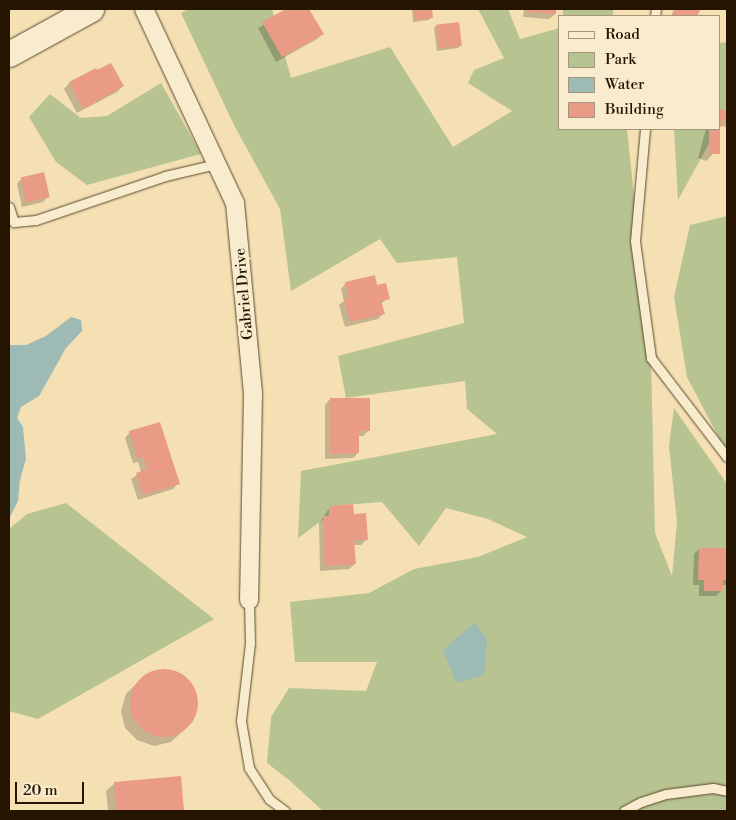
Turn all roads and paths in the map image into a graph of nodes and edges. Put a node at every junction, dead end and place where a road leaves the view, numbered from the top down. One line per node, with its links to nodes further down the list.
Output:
1 (91, 9): 3 (street)
2 (144, 9): 5 (street, Gabriel Drive)
3 (9, 54)
4 (645, 130): 7 (lane)
5 (216, 164): 6 (lane); 8 (street, Gabriel Drive)
6 (9, 207)
7 (727, 457)
8 (249, 600): 10 (lane)
9 (727, 792): 11 (lane)
10 (285, 811)
11 (624, 811)

